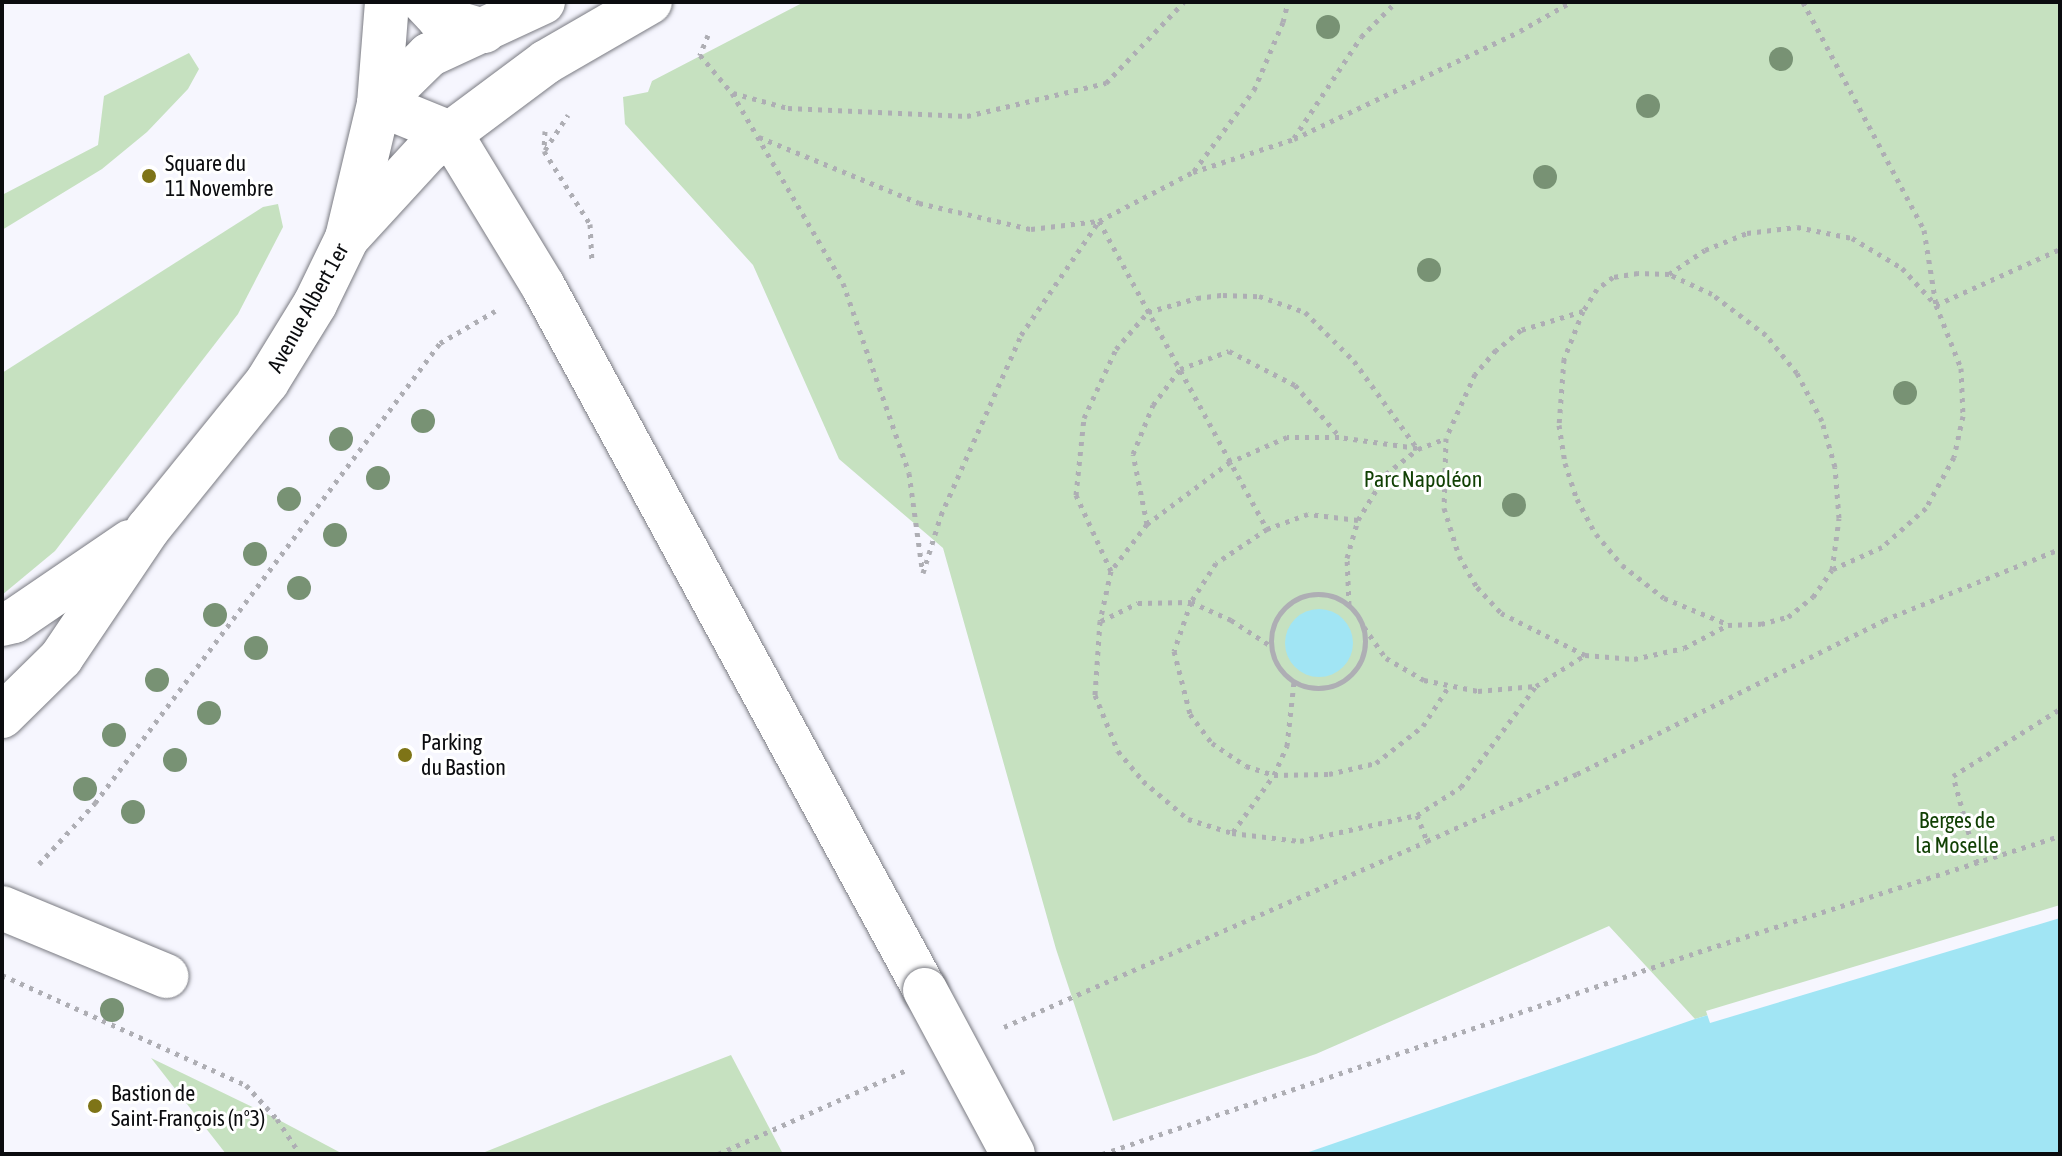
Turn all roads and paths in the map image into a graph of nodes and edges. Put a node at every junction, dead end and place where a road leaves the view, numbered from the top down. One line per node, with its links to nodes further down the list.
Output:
1 (387, 2): 14 (main road, Avenue Albert 1er)
2 (424, 2): 10 (main road)
3 (543, 2): 10 (main road)
4 (650, 2): 12 (main road)
5 (1184, 2): 13 (path)
6 (1288, 2): 18 (path)
7 (1396, 2): 17 (path)
8 (1571, 2): 17 (path)
9 (1803, 2): 24 (path)
10 (484, 31): 14 (main road)
11 (708, 35): 13 (path)
12 (546, 62): 15 (main road); 23 (path)
13 (732, 93): 16 (path)
14 (379, 104): 15 (main road); 20 (main road, Avenue Albert 1er)
15 (450, 133): 20 (main road); 23 (main road)
16 (759, 137): 19 (path); 19 (path)
17 (1294, 139): 18 (path)
18 (1193, 172): 19 (path)
19 (1099, 221): 26 (path)
20 (347, 238): 34 (main road, Avenue Albert 1er)
21 (2060, 249): 24 (path)
22 (1669, 274): 24 (path); 25 (path); 37 (path)
23 (543, 286): 58 (path); 66 (main road, bridge)
24 (1936, 305): 37 (path)
25 (1583, 311): 29 (path); 43 (path)
26 (1148, 312): 27 (path); 30 (path); 38 (path)
27 (1180, 369): 28 (path); 31 (path); 33 (path)
28 (1339, 437): 30 (path); 31 (path)
29 (1446, 438): 30 (path); 46 (path)
30 (1418, 449): 32 (path)
31 (1230, 462): 33 (path); 35 (path)
32 (1358, 520): 35 (path); 40 (path)
33 (1147, 524): 38 (path)
34 (148, 529): 42 (main road, Avenue Albert 1er); 51 (main road, Avenue Albert 1er)
35 (1267, 529): 39 (path)
36 (2060, 549): 56 (path)
37 (1832, 570): 43 (path)
38 (1111, 571): 41 (path)
39 (1191, 602): 41 (path); 45 (path); 52 (path)
40 (1349, 605): 44 (path); 45 (path)
41 (1100, 621): 54 (path)
42 (2, 624)
43 (1728, 625): 46 (path)
44 (1363, 626): 47 (path); 48 (path)
45 (1271, 646): 47 (path)
46 (1585, 655): 49 (path)
47 (1294, 682): 52 (path)
48 (1449, 686): 49 (path); 52 (path)
49 (1536, 686): 53 (path)
50 (2060, 709): 57 (path)
51 (2, 716)
52 (1274, 775): 54 (path)
53 (1417, 815): 54 (path); 56 (path)
54 (1232, 833)
55 (2060, 836): 57 (path)
56 (1427, 841): 62 (path)
57 (1977, 863): 67 (path)
58 (31, 872)
59 (2, 908): 61 (main road)
60 (2, 975): 64 (path)
61 (166, 976)
62 (1001, 1029)
63 (916, 1066): 65 (path)
64 (300, 1154)
65 (718, 1154)
66 (1013, 1154)
67 (1102, 1154)

